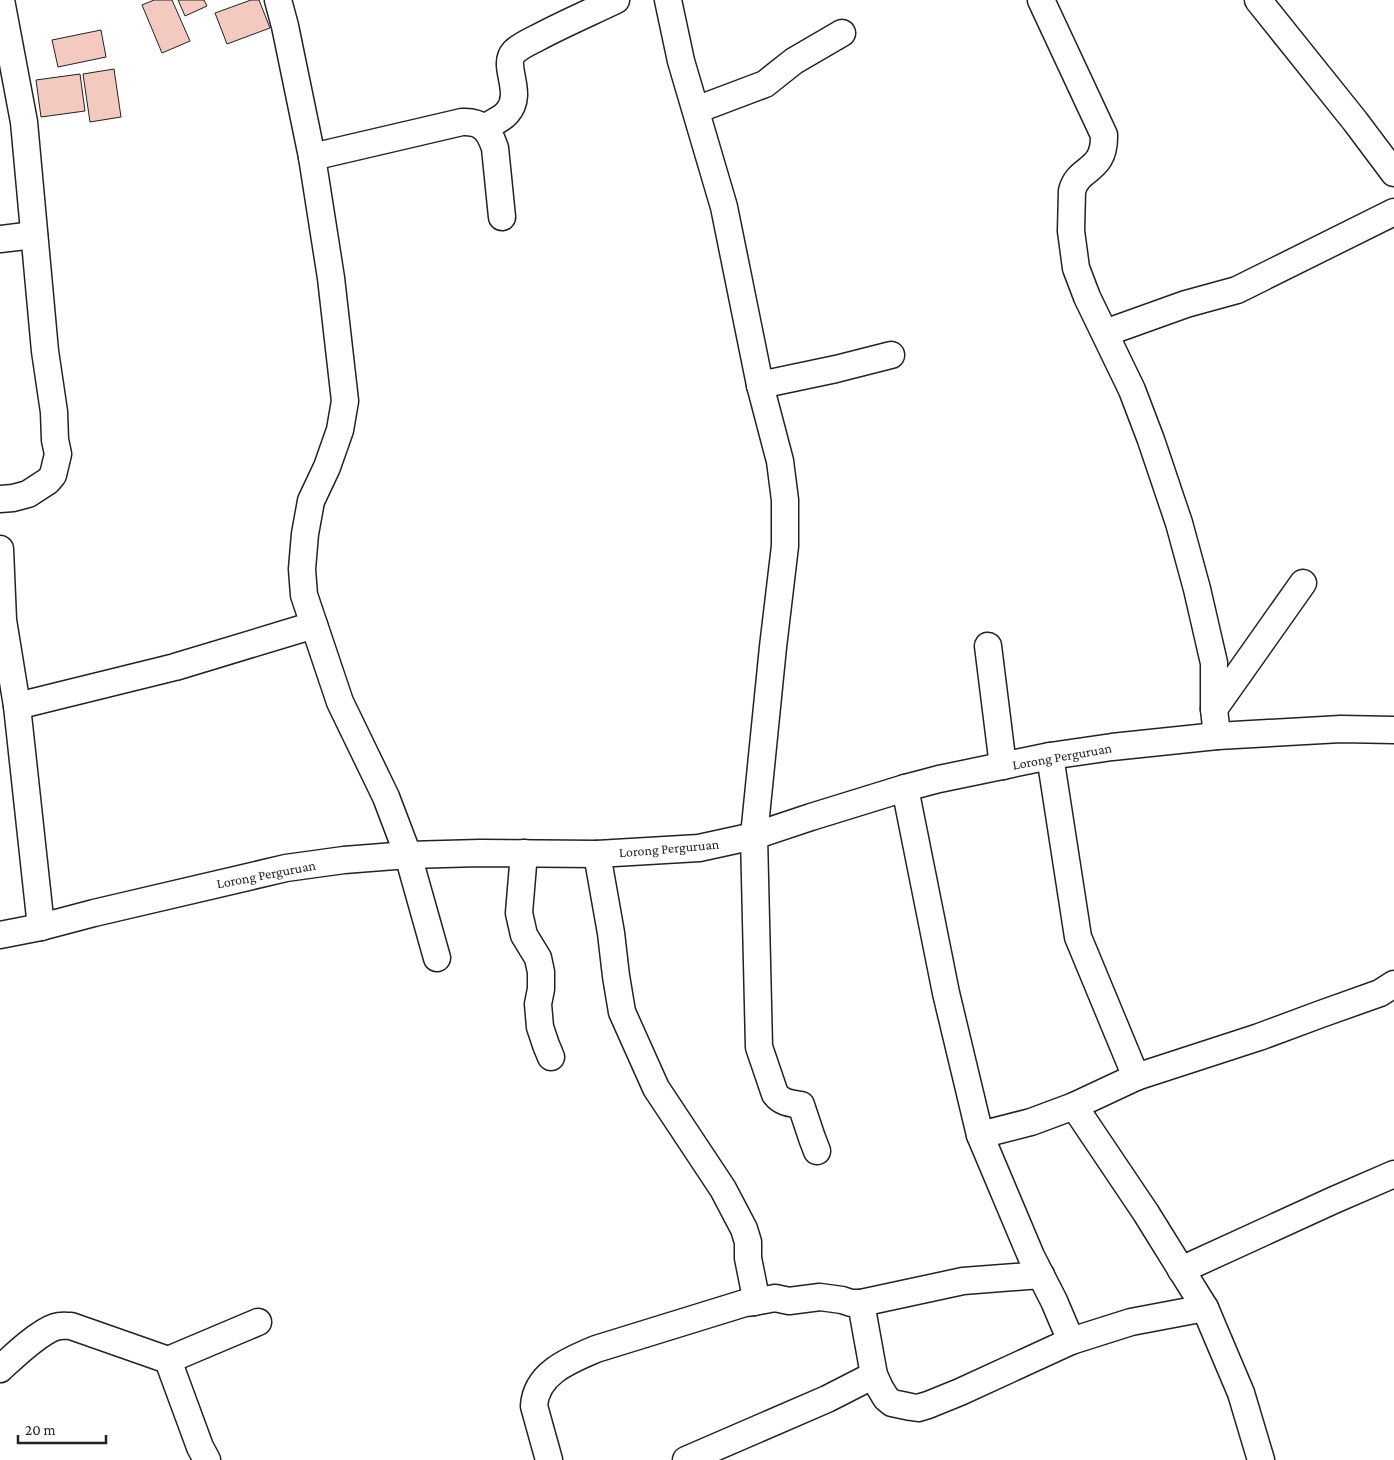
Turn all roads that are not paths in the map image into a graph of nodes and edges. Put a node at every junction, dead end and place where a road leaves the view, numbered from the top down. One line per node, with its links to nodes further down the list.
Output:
1 (1, 0): 14 (street)
2 (278, 0): 10 (street)
3 (616, 0): 9 (street)
4 (668, 0): 8 (street)
5 (1041, 0): 16 (street)
6 (1258, 0): 11 (street)
7 (842, 33): 8 (street)
8 (696, 110): 18 (street)
9 (484, 128): 10 (street); 13 (street)
10 (312, 157): 23 (street)
11 (1394, 173)
12 (1394, 212): 16 (street)
13 (502, 217)
14 (34, 235): 15 (street); 19 (street)
15 (0, 239)
16 (1105, 333): 26 (street)
17 (891, 355): 18 (street)
18 (760, 385): 32 (street)
19 (0, 499)
20 (0, 549): 22 (street)
21 (1303, 584): 26 (street)
22 (2, 620): 25 (street)
23 (314, 625): 25 (street); 35 (street)
24 (988, 646): 30 (street)
25 (17, 706): 36 (street)
26 (1214, 710): 28 (street)
27 (1394, 730): 28 (street, Lorong Perguruan)
28 (1217, 736): 29 (street, Lorong Perguruan)
29 (1050, 756): 30 (street, Lorong Perguruan); 41 (street)
30 (1002, 766): 31 (street, Lorong Perguruan)
31 (905, 788): 32 (street, Lorong Perguruan); 43 (street)
32 (754, 836): 34 (street, Lorong Perguruan); 44 (street)
33 (524, 853): 34 (street, Lorong Perguruan); 35 (street, Lorong Perguruan); 40 (street)
34 (597, 854): 48 (street)
35 (408, 855): 36 (street, Lorong Perguruan); 38 (street)
36 (41, 928): 37 (street, Lorong Perguruan)
37 (0, 935)
38 (437, 958)
39 (1394, 984): 41 (street)
40 (551, 1056)
41 (1136, 1077): 42 (street)
42 (1074, 1106): 43 (street); 46 (street)
43 (980, 1135): 47 (street)
44 (817, 1151)
45 (1394, 1174): 46 (street)
46 (1181, 1270): 50 (street)
47 (1041, 1275): 49 (street); 52 (street)
48 (754, 1302): 49 (street); 57 (street)
49 (862, 1303): 55 (street)
50 (1205, 1308): 52 (street); 59 (street)
51 (258, 1322): 53 (street)
52 (1072, 1340): 55 (street)
53 (168, 1360): 54 (street); 56 (street)
54 (0, 1369)
55 (874, 1376): 58 (street)
56 (206, 1460)
57 (549, 1460)
58 (686, 1460)
59 (1261, 1460)

